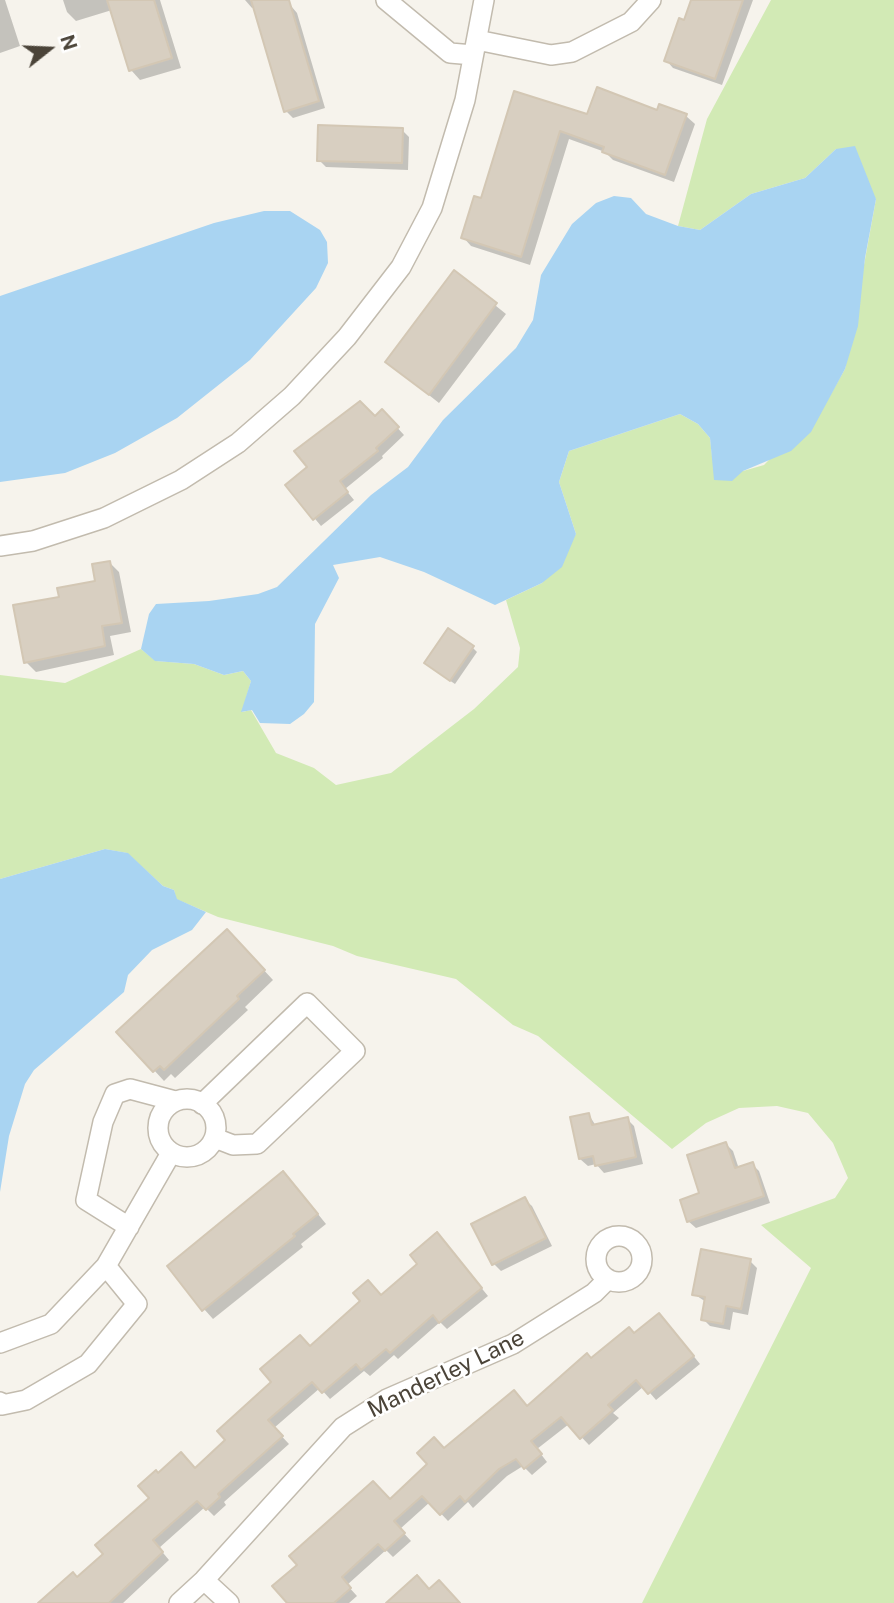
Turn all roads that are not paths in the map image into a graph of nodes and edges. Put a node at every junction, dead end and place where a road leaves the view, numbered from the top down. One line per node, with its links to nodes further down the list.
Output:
1 (386, 0): 4 (street)
2 (484, 0): 4 (street)
3 (651, 0): 4 (street)
4 (475, 48): 5 (street)
5 (0, 547)
6 (175, 1101): 7 (street); 9 (street); 10 (street)
7 (202, 1104): 8 (street); 8 (street)
8 (215, 1138): 9 (street)
9 (171, 1153): 10 (street)
10 (129, 1227): 11 (street)
11 (106, 1266): 13 (street); 14 (street)
12 (608, 1279): 15 (street, Manderley Lane)
13 (0, 1343)
14 (0, 1402)
15 (204, 1580): 16 (street, Manderley Lane); 17 (street)
16 (180, 1603)
17 (229, 1603)

